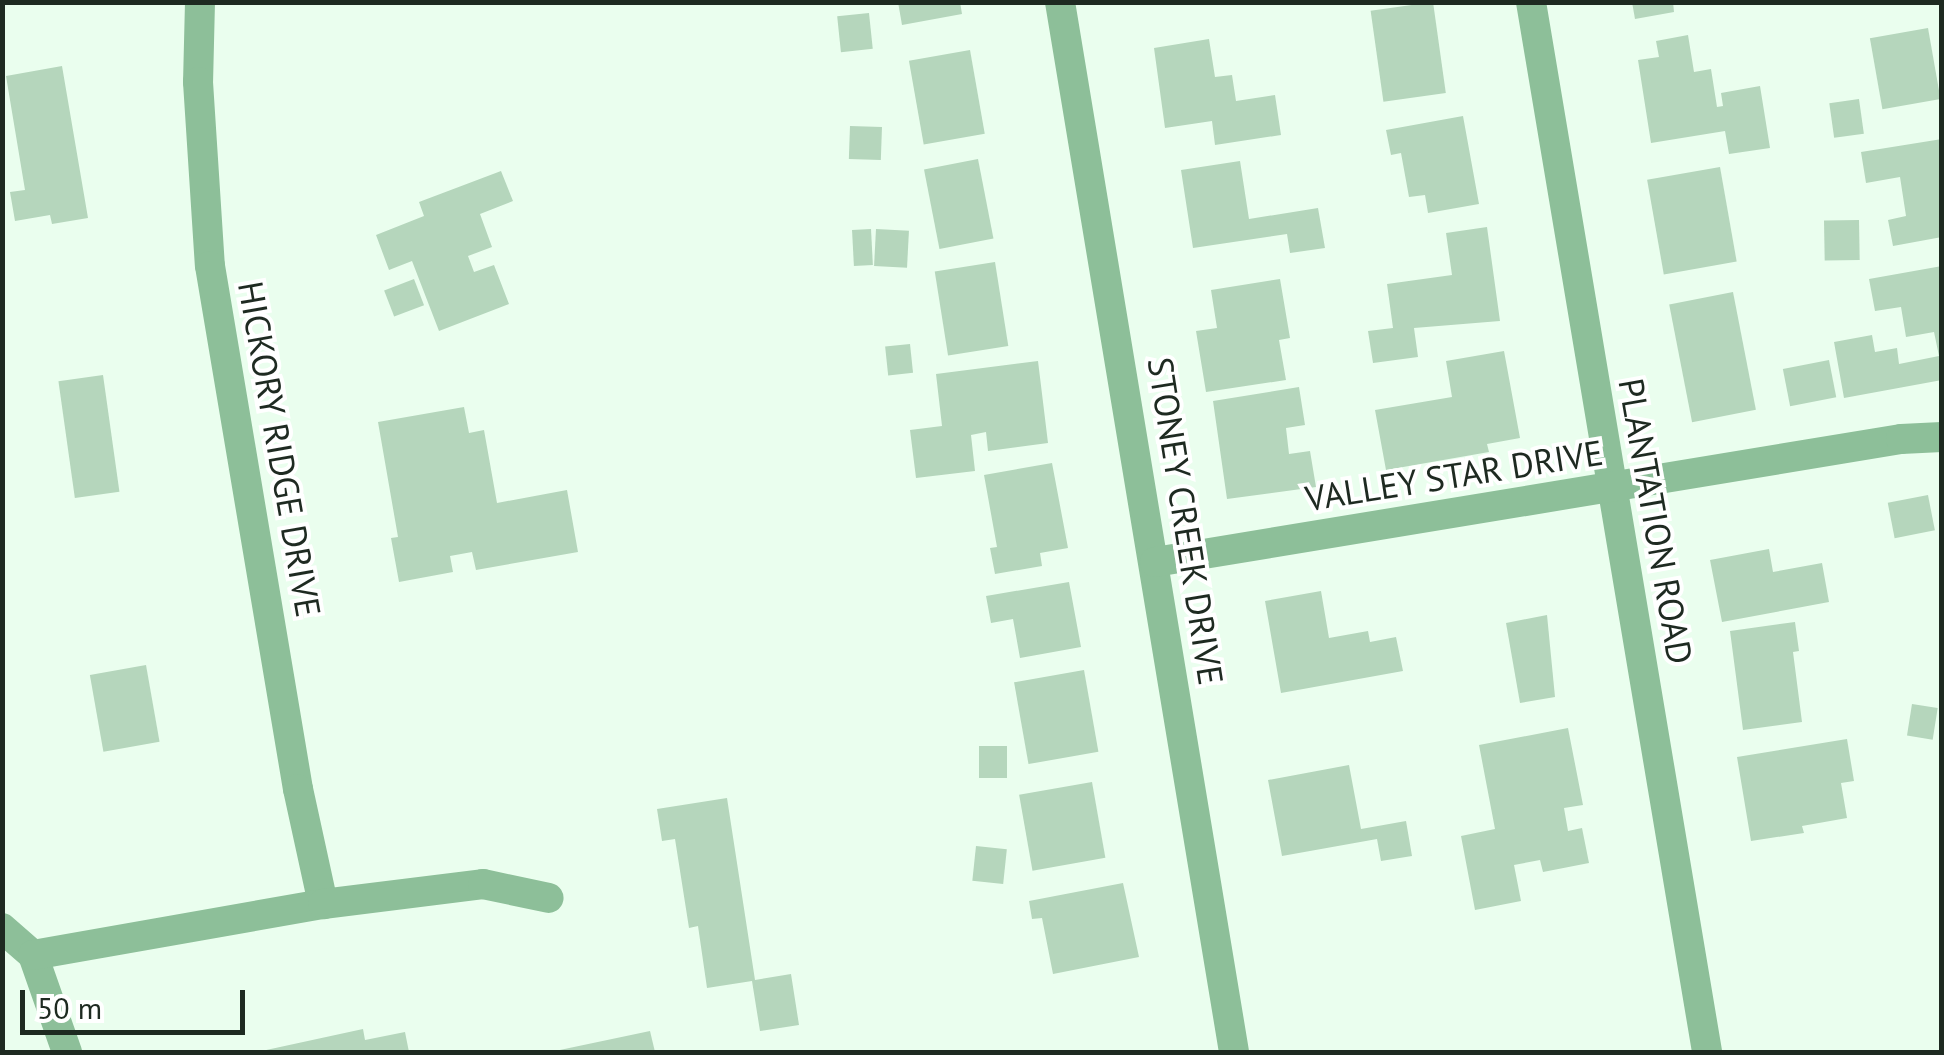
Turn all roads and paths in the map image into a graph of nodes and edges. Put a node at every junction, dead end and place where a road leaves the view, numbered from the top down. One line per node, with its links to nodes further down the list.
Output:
1 (200, 2): 8 (street, HICKORY RIDGE DRIVE)
2 (1060, 2): 6 (street, STONEY CREEK DRIVE)
3 (1531, 2): 5 (street, PLANTATION ROAD)
4 (1942, 437): 5 (street, VALLEY STAR DRIVE)
5 (1612, 488): 6 (street, VALLEY STAR DRIVE); 13 (street, PLANTATION ROAD)
6 (1156, 562): 12 (street, STONEY CREEK DRIVE)
7 (549, 898): 8 (street)
8 (324, 904): 10 (street)
9 (2, 928): 10 (street)
10 (33, 955): 11 (street)
11 (67, 1052)
12 (1234, 1052)
13 (1708, 1052)

